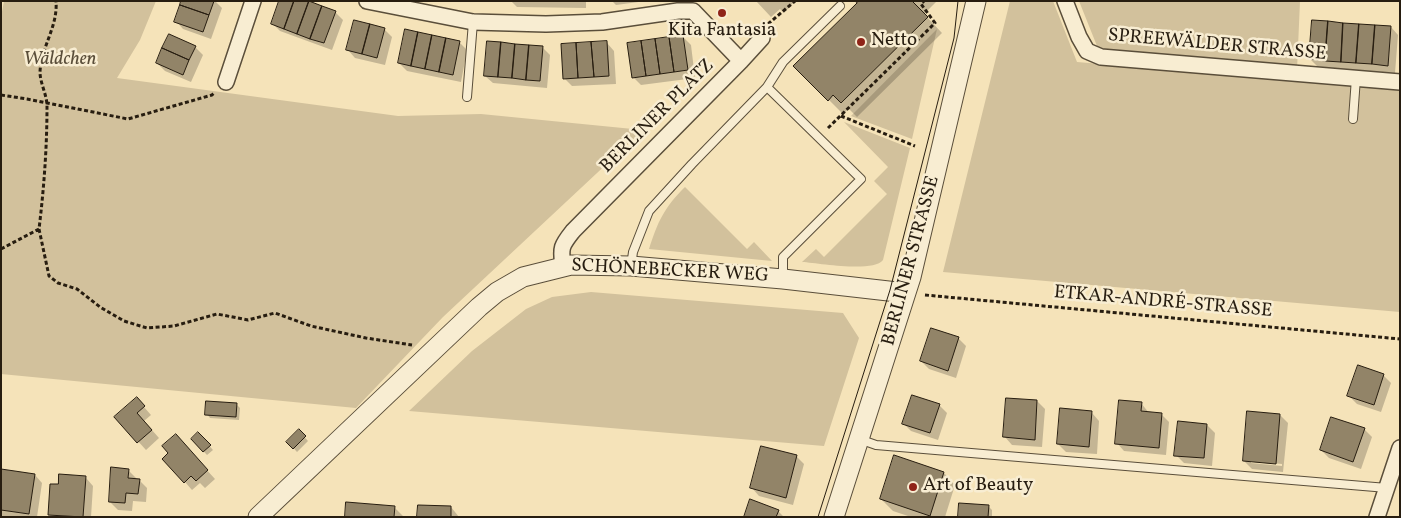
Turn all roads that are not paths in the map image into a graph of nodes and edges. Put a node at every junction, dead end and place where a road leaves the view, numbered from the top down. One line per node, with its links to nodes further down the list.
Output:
1 (254, 1): 10 (street)
2 (367, 1): 6 (street)
3 (976, 1): 18 (street, BERLINER STRASSE)
4 (1064, 1): 9 (street, SPREEWÄLDER STRASSE)
5 (840, 6): 12 (lane)
6 (473, 22): 8 (street); 13 (lane)
7 (762, 38): 8 (street, BERLINER PLATZ)
8 (742, 61): 15 (street, BERLINER PLATZ)
9 (1356, 78): 11 (street, SPREEWÄLDER STRASSE); 14 (lane)
10 (226, 82)
11 (1400, 82)
12 (767, 87): 16 (lane); 17 (lane)
13 (467, 97)
14 (1353, 119)
15 (563, 266): 16 (street, SCHÖNEBECKER WEG); 22 (street, SCHÖNEBECKER WEG)
16 (632, 266): 17 (street, SCHÖNEBECKER WEG)
17 (782, 279): 18 (street, SCHÖNEBECKER WEG)
18 (915, 294): 19 (street, BERLINER STRASSE)
19 (859, 439): 21 (lane); 23 (street, BERLINER STRASSE)
20 (1400, 448): 21 (street)
21 (1387, 488): 24 (street)
22 (258, 517)
23 (834, 517)
24 (1377, 517)

